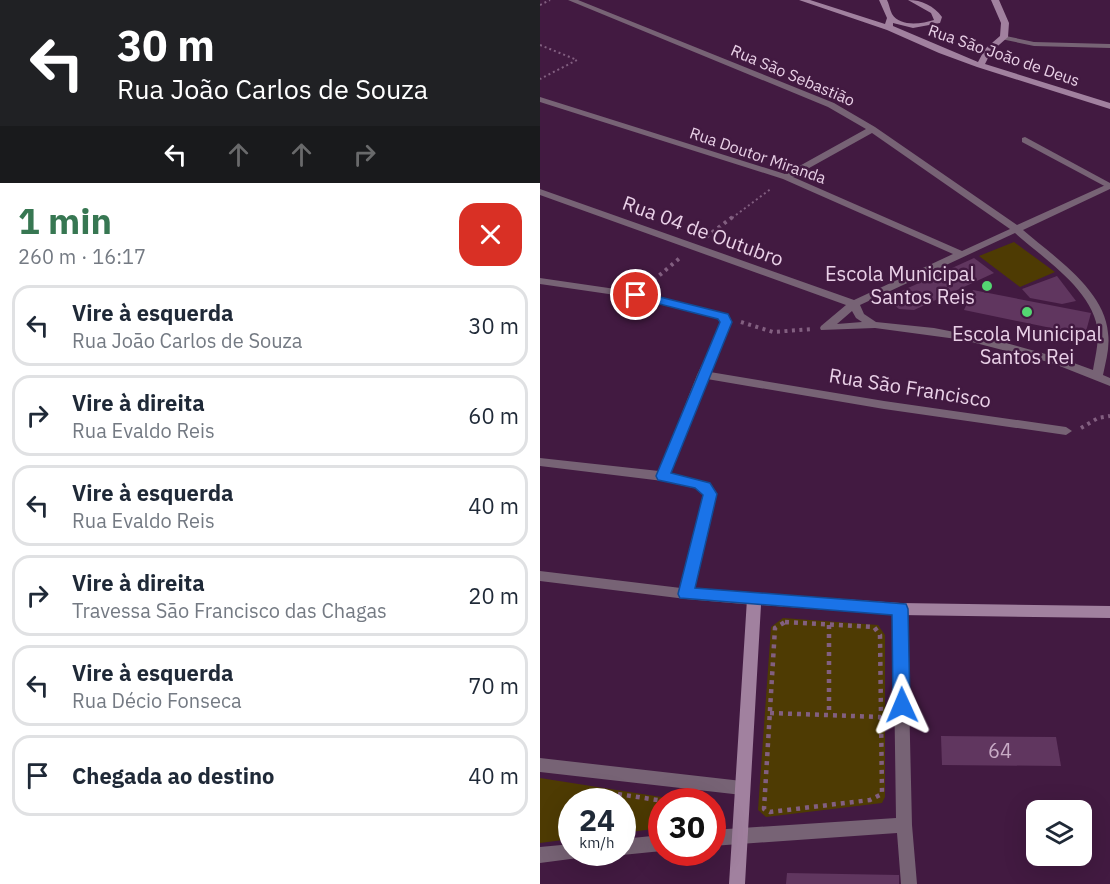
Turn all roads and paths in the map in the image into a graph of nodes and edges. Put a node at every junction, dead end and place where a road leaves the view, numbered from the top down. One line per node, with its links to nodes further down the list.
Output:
1 (550, 0): 7 (path)
2 (572, 0): 17 (street, Rua São Sebastião)
3 (804, 0): 9 (main road, Rua São João de Deus)
4 (883, 0): 8 (main road)
5 (912, 0): 8 (main road)
6 (995, 0): 10 (main road)
7 (540, 4)
8 (891, 18): 9 (main road)
9 (890, 28): 13 (main road, Rua São João de Deus)
10 (1004, 37): 12 (street); 13 (main road)
11 (540, 45): 14 (path)
12 (1110, 46)
13 (980, 65): 16 (main road, Rua São João de Deus)
14 (540, 79)
15 (540, 99): 19 (street, Rua Doutor Miranda)
16 (1110, 106)
17 (872, 129): 19 (street); 22 (street, Rua São Sebastião)
18 (1025, 140): 20 (street)
19 (786, 177): 23 (street, Rua Doutor Miranda)
20 (1109, 186): 22 (street)
21 (540, 192): 25 (street, Rua 04 de Outubro)
22 (1015, 228): 23 (street); 30 (street, Rua São Sebastião)
23 (961, 254): 25 (street)
24 (540, 281): 26 (street)
25 (854, 304): 27 (street); 28 (street)
26 (724, 316): 28 (path); 29 (street)
27 (874, 325): 28 (street); 30 (street)
28 (825, 328)
29 (703, 375): 33 (street, Rua São Francisco); 35 (street)
30 (1096, 376): 31 (street)
31 (1110, 382)
32 (1110, 416): 33 (path)
33 (1066, 431)
34 (540, 462): 35 (street)
35 (663, 476): 37 (street)
36 (540, 576): 37 (street)
37 (686, 594): 38 (street)
38 (754, 599): 39 (main road); 46 (main road)
39 (900, 609): 40 (main road); 47 (street)
40 (1110, 612)
41 (829, 625): 42 (path); 43 (path); 44 (path)
42 (770, 713): 43 (path); 44 (path)
43 (830, 715): 44 (path)
44 (881, 717)
45 (540, 765): 46 (street)
46 (742, 788): 48 (main road)
47 (904, 825): 48 (street); 53 (street)
48 (740, 835): 49 (street); 52 (main road)
49 (726, 836)
50 (558, 853): 51 (street)
51 (540, 855)
52 (737, 884)
53 (909, 884)

